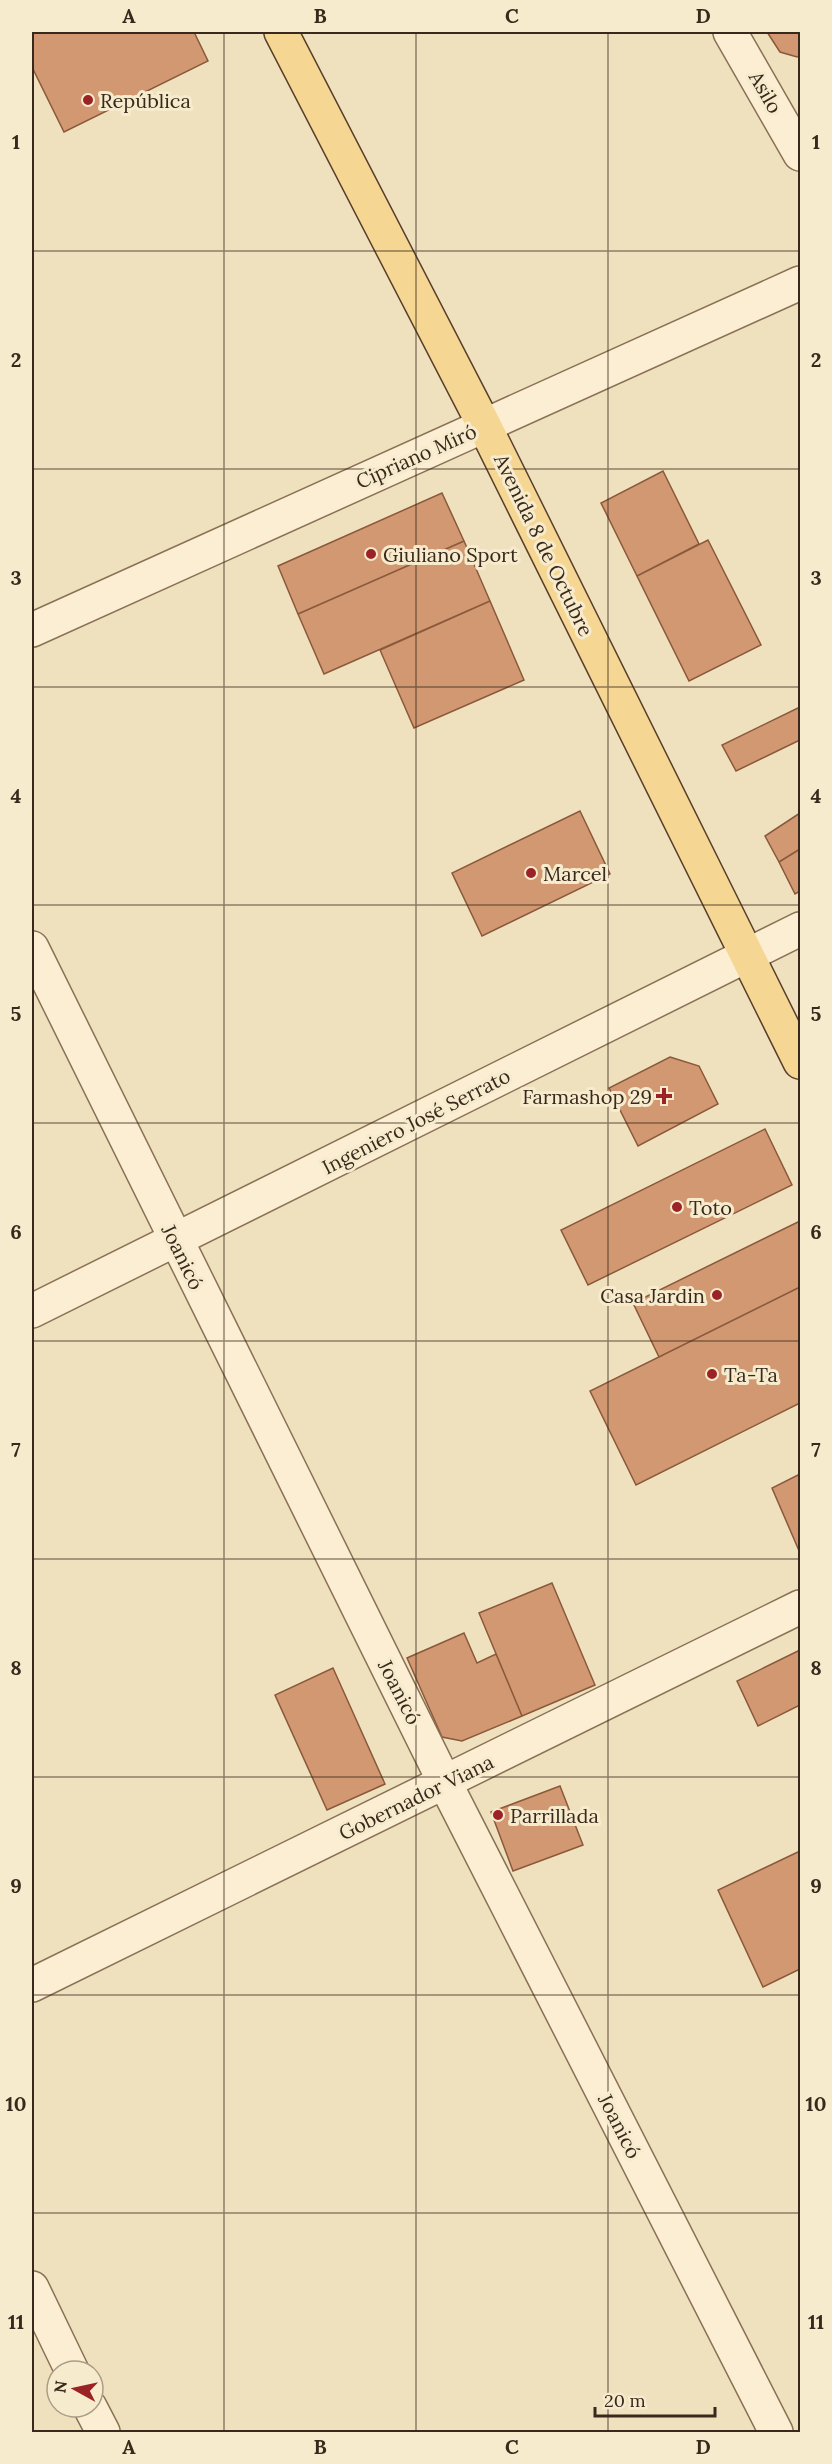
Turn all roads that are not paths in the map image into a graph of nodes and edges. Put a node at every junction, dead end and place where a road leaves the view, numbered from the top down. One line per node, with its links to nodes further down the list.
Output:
1 (281, 32): 6 (main road, Avenida 8 de Octubre)
2 (730, 32): 3 (street, Asilo)
3 (789, 105): 4 (street, Asilo)
4 (801, 154)
5 (801, 283): 6 (street, Cipriano Miró)
6 (484, 425): 7 (street, Cipriano Miró); 10 (main road, Avenida 8 de Octubre)
7 (32, 630)
8 (801, 928): 10 (street, Ingeniero José Serrato)
9 (32, 948): 12 (street, Joanicó)
10 (747, 955): 11 (main road, Avenida 8 de Octubre); 12 (street, Ingeniero José Serrato)
11 (801, 1062)
12 (175, 1241): 13 (street, Ingeniero José Serrato); 15 (street, Joanicó)
13 (32, 1311)
14 (801, 1607): 15 (street, Gobernador Viana)
15 (445, 1783): 16 (street, Gobernador Viana); 21 (street, Joanicó)
16 (32, 1985)
17 (35, 2306): 18 (street)
18 (65, 2359)
19 (96, 2419): 20 (street)
20 (103, 2433)
21 (776, 2433)

